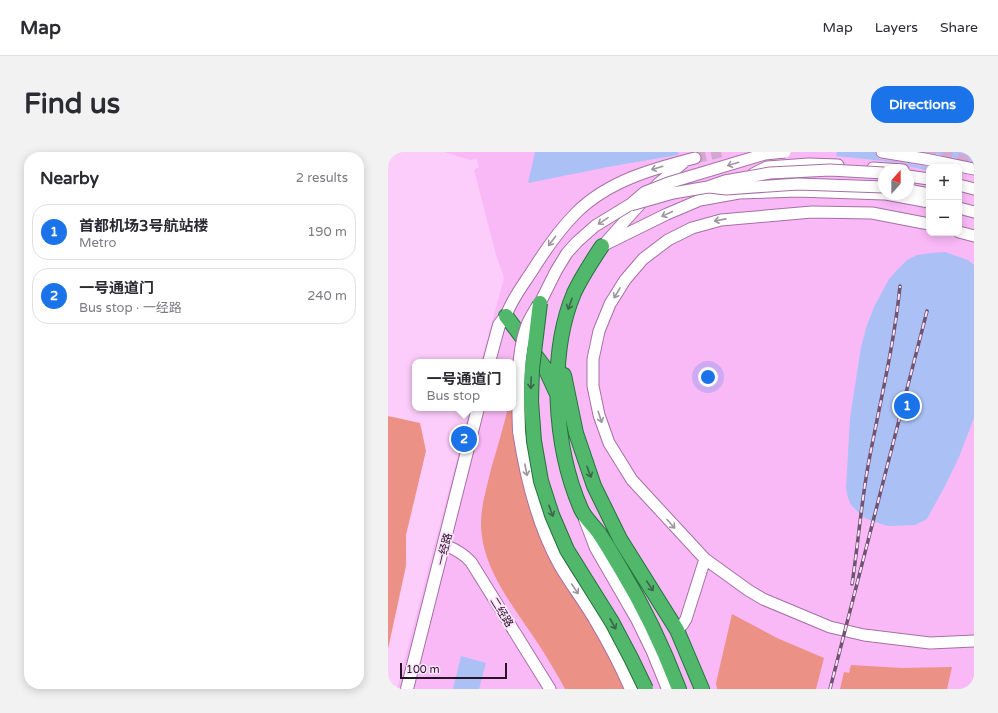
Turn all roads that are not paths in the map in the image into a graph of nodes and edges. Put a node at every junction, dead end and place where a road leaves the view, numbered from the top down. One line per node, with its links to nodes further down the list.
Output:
1 (785, 152): 24 (street, one-way to 24, bridge)
2 (882, 152): 4 (street)
3 (878, 168): 20 (street)
4 (974, 170)
5 (914, 172): 7 (street)
6 (878, 173): 13 (street, bridge)
7 (926, 173)
8 (914, 177): 9 (street)
9 (926, 179)
10 (962, 181): 11 (street)
11 (974, 183)
12 (962, 186): 15 (street)
13 (705, 187): 14 (street, bridge); 24 (street, bridge)
14 (878, 187)
15 (974, 189)
16 (914, 191): 17 (street)
17 (926, 193)
18 (878, 194): 20 (street)
19 (914, 199): 21 (street)
20 (700, 200): 30 (street, one-way to 30)
21 (926, 201)
22 (962, 201): 23 (street)
23 (974, 204)
24 (627, 206): 31 (street, one-way to 31, bridge)
25 (962, 209): 26 (street)
26 (974, 212)
27 (926, 223): 41 (street, one-way to 41)
28 (962, 233): 29 (street)
29 (974, 236)
30 (602, 246): 32 (street, one-way to 32); 33 (highway, one-way to 33)
31 (540, 303): 48 (main road, one-way to 48, bridge); 49 (highway, one-way to 49, bridge)
32 (506, 316): 34 (main road); 35 (main road); 36 (highway)
33 (561, 338): 36 (highway); 42 (highway, one-way to 42)
34 (491, 359)
35 (498, 359)
36 (558, 399): 39 (highway)
37 (477, 411): 40 (main road, 一经路)
38 (485, 411): 40 (main road, 一经路)
39 (582, 510): 50 (main road); 51 (highway)
40 (448, 546): 45 (main road, 一经路); 46 (main road, 一经路); 47 (street, 二经路)
41 (705, 559): 42 (street); 43 (street)
42 (677, 630): 44 (highway)
43 (974, 641)
44 (700, 686)
45 (407, 689)
46 (415, 689)
47 (550, 689)
48 (631, 689)
49 (646, 689)
50 (668, 689)
51 (679, 689)

